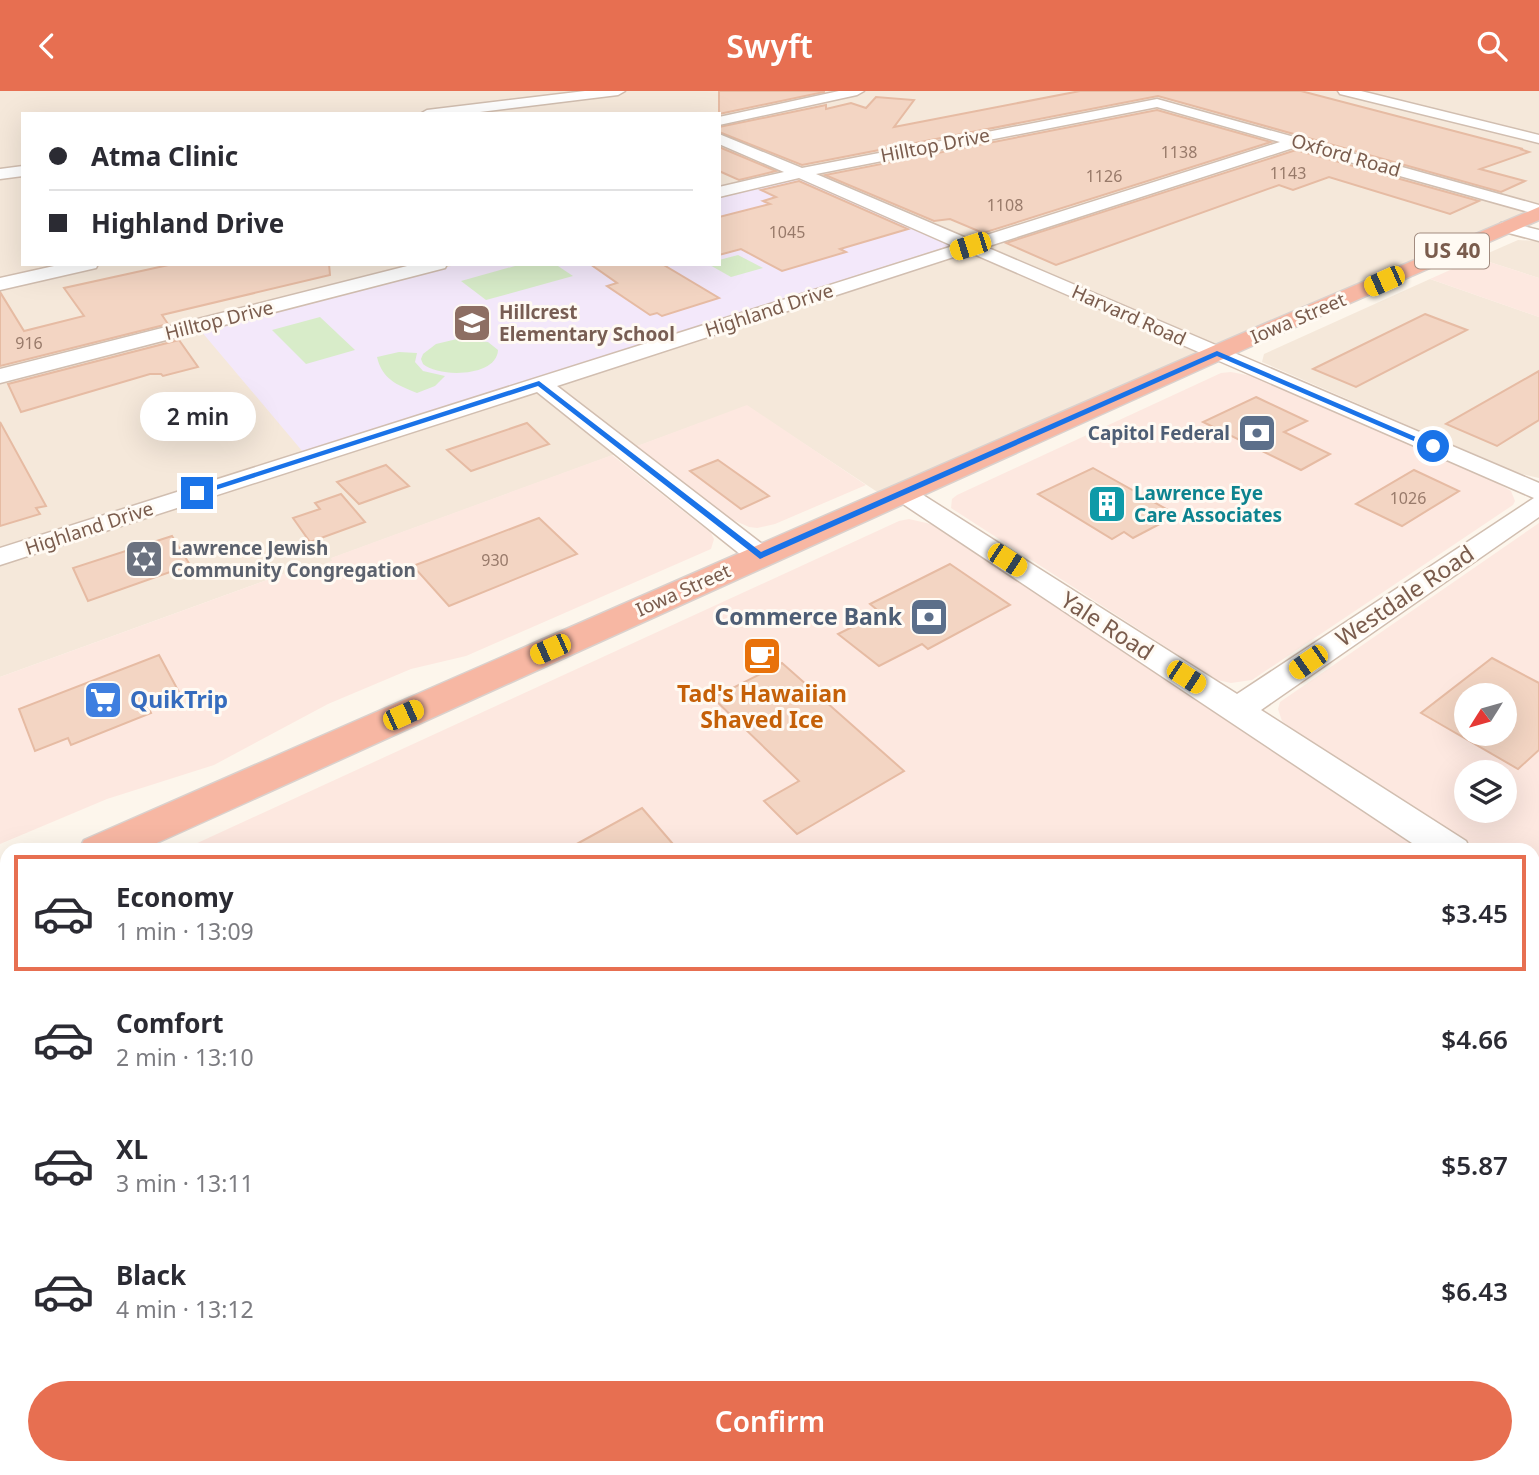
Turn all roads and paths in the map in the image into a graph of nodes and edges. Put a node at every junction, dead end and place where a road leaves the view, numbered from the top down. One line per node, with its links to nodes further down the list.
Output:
1 (618, 91): 5 (street)
2 (857, 91): 6 (street)
3 (1345, 91): 8 (street)
4 (1152, 103): 9 (street, Oxford Road); 11 (street, Hilltop Drive)
5 (444, 112)
6 (721, 121)
7 (721, 139): 11 (street, Harvard Road)
8 (1539, 139)
9 (1298, 141): 14 (street, Oxford Road); 17 (street, Highland Drive)
10 (21, 171): 12 (street)
11 (800, 173): 13 (street, Hilltop Drive); 17 (street, Harvard Road)
12 (0, 174)
13 (721, 192)
14 (1539, 211): 15 (highway, Iowa Street / US 40)
15 (1507, 227): 16 (street); 21 (highway, Iowa Street / US 40)
16 (1539, 236)
17 (970, 246): 21 (street, Harvard Road); 23 (street, Highland Drive)
18 (80, 266): 20 (street)
19 (430, 266): 22 (street, Hilltop Drive)
20 (0, 284)
21 (1217, 353): 24 (street, Harvard Road); 25 (highway, Iowa Street / US 40)
22 (0, 376)
23 (539, 383): 27 (street); 28 (street, Highland Drive)
24 (1539, 492)
25 (903, 493): 27 (highway, Iowa Street / US 40); 29 (street, Yale Road)
26 (1539, 505): 29 (street, Westdale Road)
27 (760, 556): 30 (highway, Iowa Street / US 40)
28 (0, 557)
29 (1237, 710): 31 (street, Yale Road)
30 (116, 843)
31 (1441, 843)

